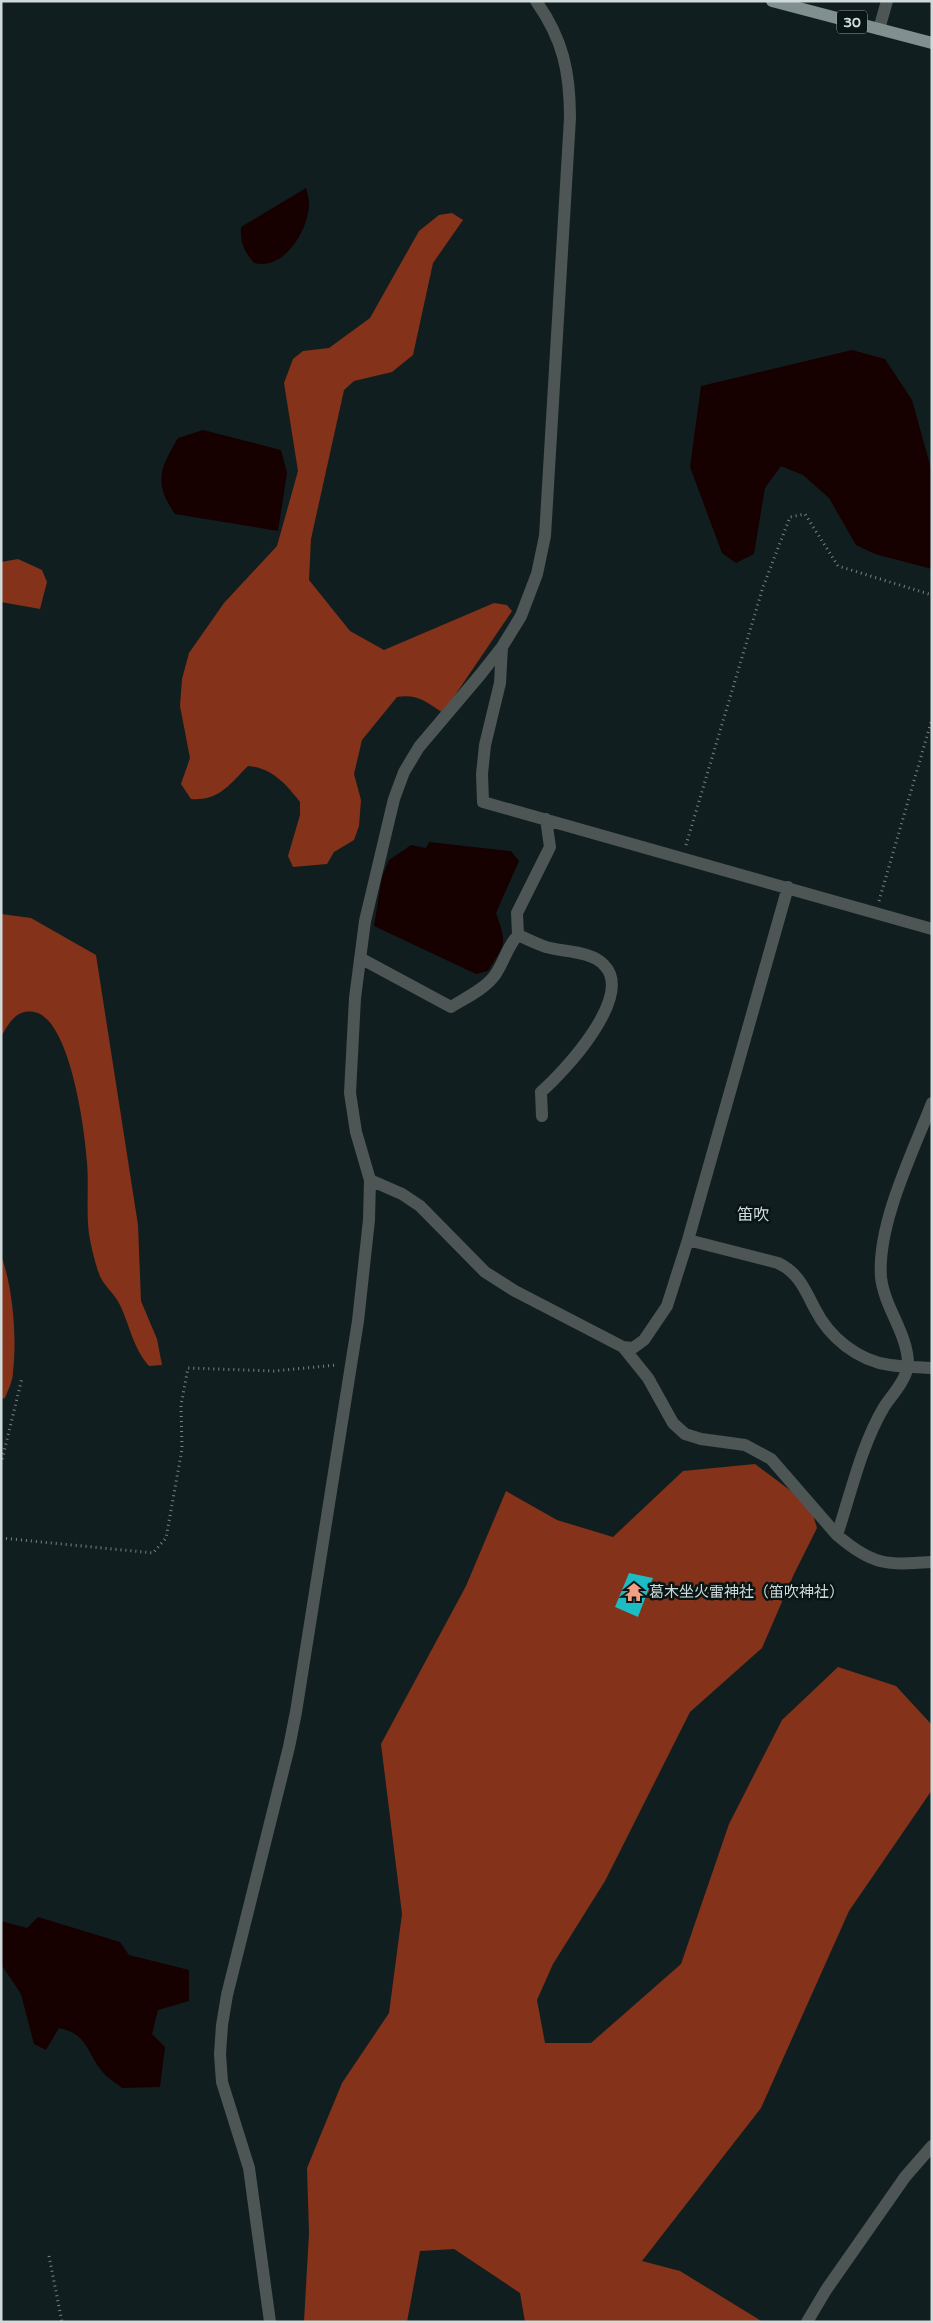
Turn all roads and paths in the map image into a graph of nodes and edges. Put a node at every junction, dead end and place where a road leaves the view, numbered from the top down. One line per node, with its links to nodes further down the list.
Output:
1 (536, 1): 7 (street)
2 (772, 1): 4 (main road, 30)
3 (887, 1): 4 (street)
4 (879, 29): 5 (main road, 30)
5 (932, 43)
6 (932, 595): 10 (path)
7 (502, 647): 9 (street); 15 (street)
8 (932, 719): 12 (path)
9 (546, 819): 10 (street); 14 (street)
10 (682, 858): 11 (street)
11 (788, 887): 12 (street); 19 (street)
12 (876, 913): 13 (street)
13 (932, 929)
14 (518, 935): 15 (street); 17 (street)
15 (360, 958): 18 (street)
16 (932, 1103): 22 (street)
17 (542, 1116)
18 (370, 1180): 20 (street); 21 (street)
19 (688, 1240): 20 (street); 22 (street)
20 (623, 1348): 26 (street)
21 (350, 1364): 27 (path); 32 (street)
22 (908, 1365): 23 (street); 26 (street)
23 (932, 1368)
24 (22, 1378): 25 (path)
25 (1, 1464)
26 (837, 1535): 28 (street)
27 (1, 1538)
28 (932, 1562)
29 (932, 2146): 33 (street)
30 (49, 2256): 31 (path)
31 (62, 2322)
32 (270, 2322)
33 (807, 2322)

